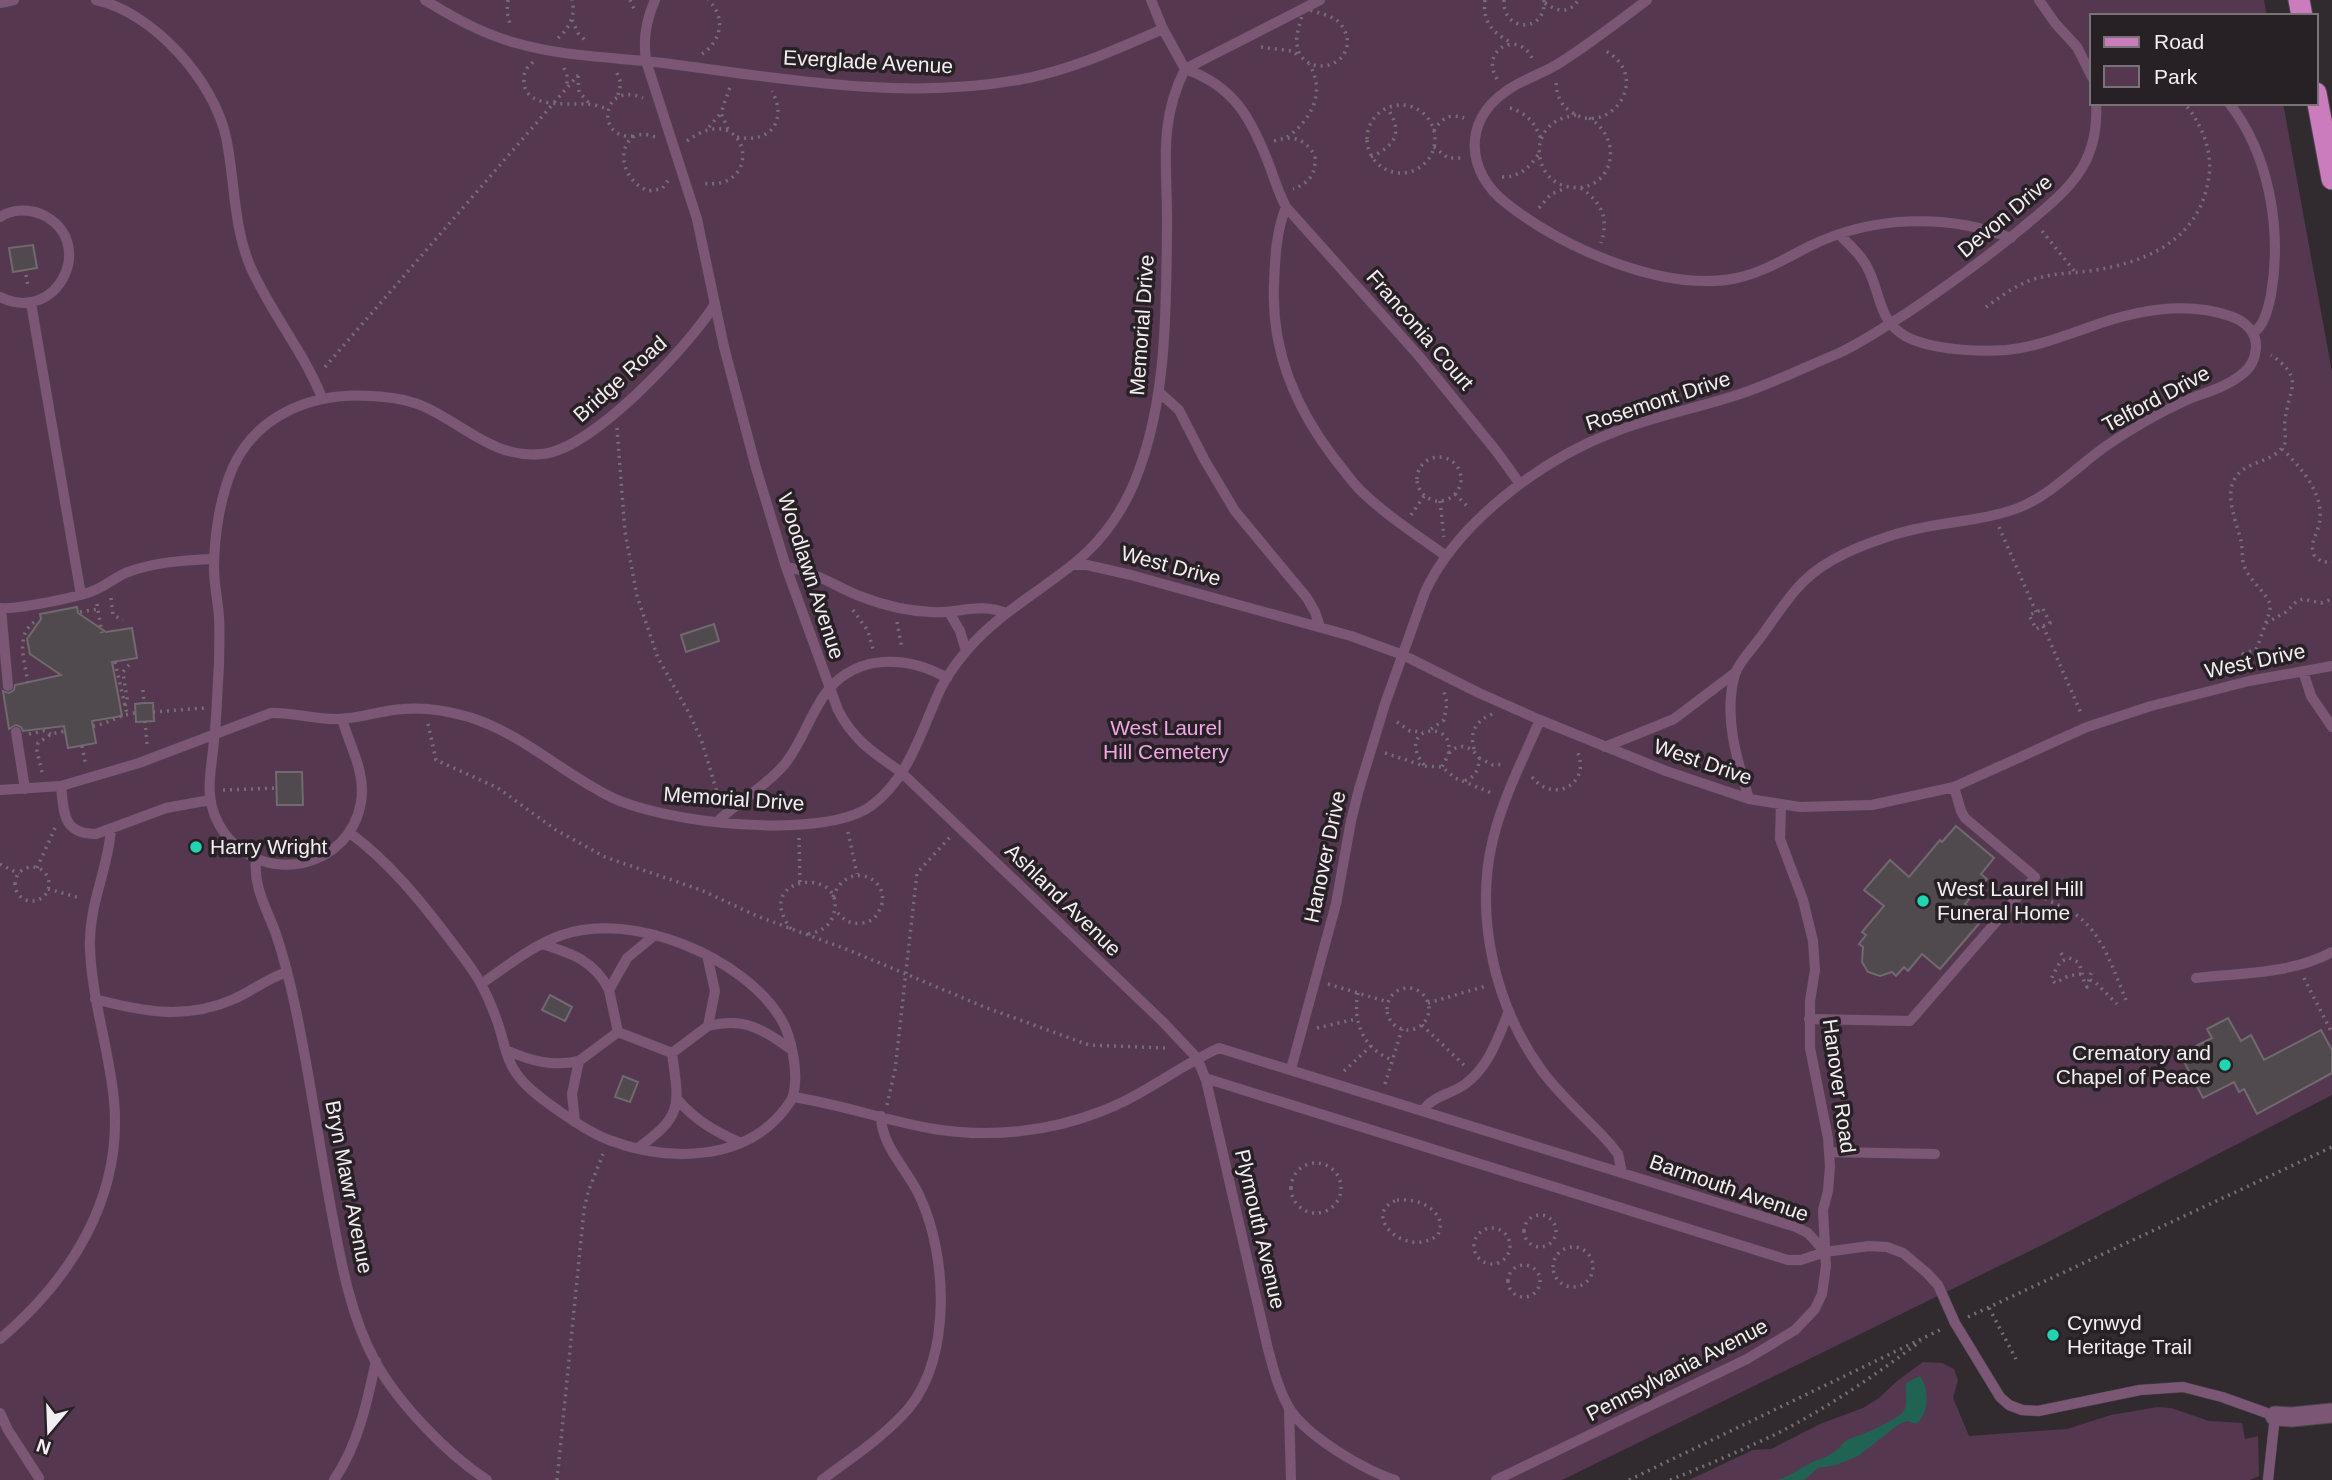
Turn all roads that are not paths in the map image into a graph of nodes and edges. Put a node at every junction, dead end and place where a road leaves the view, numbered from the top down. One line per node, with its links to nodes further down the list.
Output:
1 (14, 0): 9 (lane)
2 (96, 0): 28 (lane)
3 (425, 0): 12 (lane)
4 (655, 0): 12 (lane)
5 (1151, 0): 10 (lane)
6 (1320, 0): 13 (lane)
7 (1647, 0): 20 (lane)
8 (2039, 0): 11 (lane)
9 (0, 3)
10 (1163, 29): 12 (lane, Everglade Avenue); 13 (lane)
11 (2088, 58)
12 (646, 61): 24 (lane)
13 (1185, 69): 18 (lane, Franconia Court); 27 (lane, Memorial Drive)
14 (2318, 104): 17 (main road)
15 (2096, 105): 21 (lane, Devon Drive)
16 (2230, 105): 26 (lane)
17 (2332, 179)
18 (1286, 207): 29 (lane, Franconia Court); 30 (lane)
19 (1, 214): 23 (lane)
20 (1839, 233): 21 (lane); 25 (lane)
21 (2011, 238): 25 (lane, Devon Drive)
22 (0, 297): 23 (lane)
23 (31, 303): 34 (lane)
24 (715, 304): 28 (lane, Bridge Road); 33 (lane, Woodlawn Avenue)
25 (1889, 324): 26 (lane); 29 (lane, Rosemont Drive)
26 (2253, 333): 43 (lane, Telford Drive)
27 (1159, 392): 32 (lane, Memorial Drive); 38 (lane)
28 (323, 398): 31 (lane, Bridge Road)
29 (1520, 484): 30 (lane, Rosemont Drive)
30 (1446, 556): 40 (lane, Rosemont Drive)
31 (214, 559): 34 (lane); 51 (lane, Bridge Road)
32 (1073, 565): 37 (lane, Memorial Drive); 38 (lane, West Drive)
33 (786, 567): 36 (lane); 46 (lane, Woodlawn Avenue)
34 (81, 595): 35 (lane)
35 (0, 608): 45 (lane)
36 (949, 611): 37 (lane); 39 (lane)
37 (1006, 613): 39 (lane, Memorial Drive)
38 (1320, 627): 40 (lane, West Drive)
39 (966, 651): 44 (lane, Memorial Drive)
40 (1403, 655): 48 (lane, West Drive); 83 (lane, Hanover Drive)
41 (2332, 666): 42 (lane, West Drive)
42 (2303, 671): 49 (lane); 55 (lane, West Drive)
43 (1736, 672): 52 (lane, Telford Drive); 59 (lane, Telford Drive)
44 (947, 678): 46 (lane); 53 (lane, Memorial Drive)
45 (8, 686)
46 (829, 689): 53 (lane, Ashland Avenue); 61 (lane, Woodlawn Avenue)
47 (342, 719): 51 (lane, Memorial Drive); 61 (lane, Memorial Drive); 63 (lane)
48 (1540, 720): 52 (lane, West Drive); 74 (lane)
49 (2332, 727)
50 (16, 732): 56 (lane)
51 (215, 736): 54 (lane, Memorial Drive); 58 (lane)
52 (1605, 747): 59 (lane, West Drive)
53 (901, 772): 61 (lane, Memorial Drive); 81 (lane, Ashland Avenue)
54 (61, 786): 56 (lane, Memorial Drive); 62 (lane)
55 (1954, 787): 60 (lane, West Drive); 75 (lane)
56 (26, 789): 57 (lane, Memorial Drive)
57 (0, 790)
58 (210, 795): 62 (lane); 64 (lane)
59 (1749, 799): 60 (lane, West Drive)
60 (1781, 805): 75 (lane, Hanover Road)
61 (718, 821)
62 (111, 829): 73 (lane)
63 (350, 834): 64 (lane); 71 (lane)
64 (256, 859): 69 (lane, Bryn Mawr Avenue)
65 (655, 935): 66 (lane); 68 (lane); 72 (lane)
66 (542, 944): 71 (lane); 72 (lane)
67 (2332, 952): 70 (lane)
68 (707, 955): 76 (lane); 79 (lane)
69 (287, 972): 73 (lane); 97 (lane, Bryn Mawr Avenue)
70 (2196, 978)
71 (481, 984): 78 (lane)
72 (610, 990): 77 (lane)
73 (96, 999): 96 (lane)
74 (1509, 1011): 87 (lane); 94 (lane)
75 (1809, 1019): 92 (lane, Hanover Road)
76 (708, 1026): 79 (lane); 80 (lane)
77 (618, 1032): 80 (lane); 82 (lane)
78 (506, 1050): 82 (lane); 89 (lane)
79 (792, 1050): 85 (lane)
80 (672, 1053): 86 (lane)
81 (1197, 1058): 83 (lane, Barmouth Avenue); 84 (lane, Plymouth Avenue); 88 (lane, Barmouth Avenue)
82 (579, 1061): 89 (lane)
83 (1291, 1069): 87 (lane, Barmouth Avenue)
84 (1205, 1078): 95 (lane, Barmouth Avenue); 98 (lane, Plymouth Avenue)
85 (793, 1097): 88 (lane, Barmouth Avenue); 90 (lane)
86 (678, 1100): 90 (lane); 91 (lane)
87 (1423, 1111): 94 (lane, Barmouth Avenue)
88 (883, 1116): 105 (lane)
89 (575, 1122): 91 (lane)
90 (741, 1143): 91 (lane)
91 (638, 1148)
92 (1829, 1152): 93 (lane); 95 (lane, Hanover Road)
93 (1935, 1154)
94 (1622, 1173): 95 (lane, Barmouth Avenue)
95 (1825, 1252): 101 (lane); 108 (lane, Pennsylvania Avenue)
96 (0, 1339)
97 (376, 1361): 103 (lane); 104 (lane, Bryn Mawr Avenue)
98 (1289, 1408): 106 (lane, Plymouth Avenue); 107 (lane, Plymouth Avenue)
99 (0, 1413): 102 (lane)
100 (2332, 1413): 101 (street)
101 (2275, 1416): 109 (lane)
102 (41, 1479)
103 (334, 1480)
104 (486, 1480)
105 (822, 1480)
106 (1291, 1480)
107 (1395, 1480)
108 (1496, 1480)
109 (2268, 1480)

